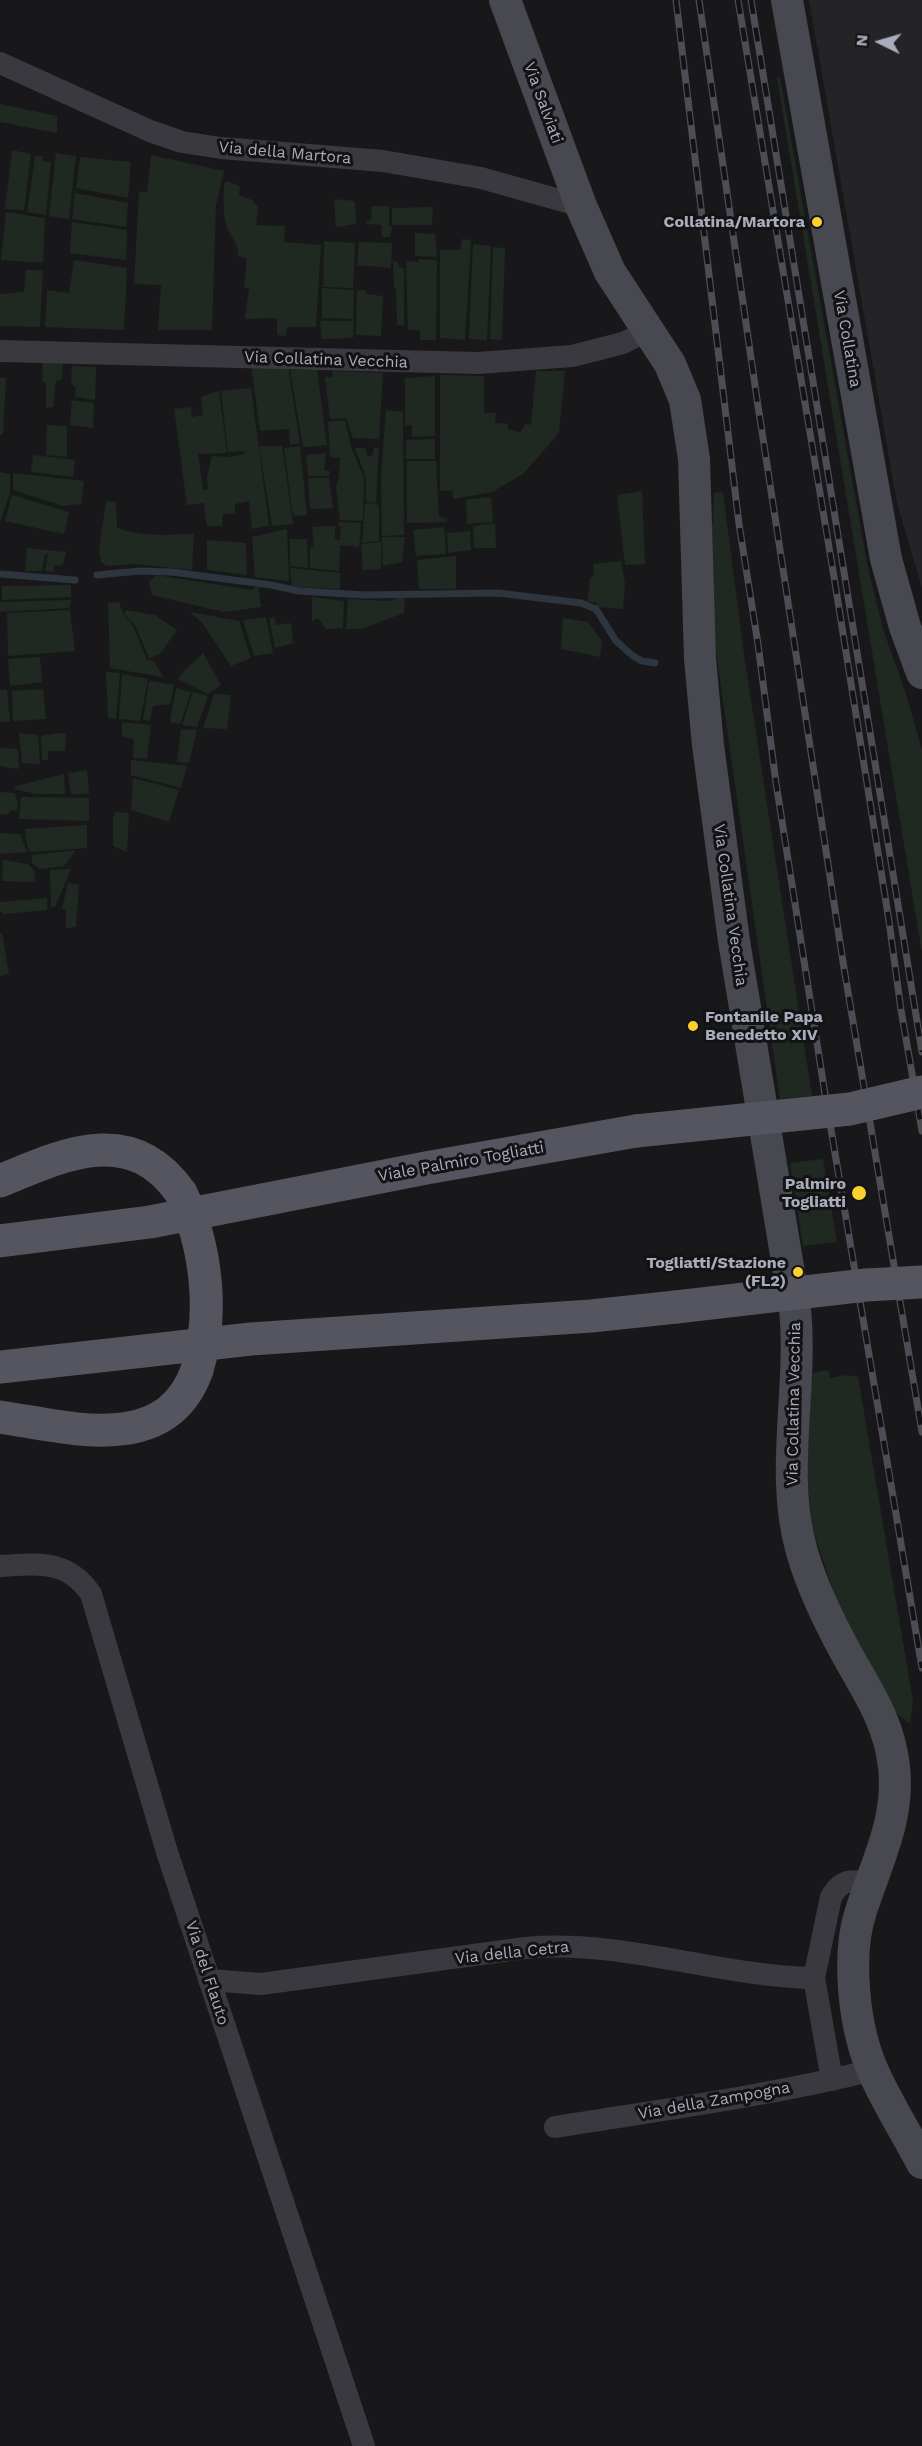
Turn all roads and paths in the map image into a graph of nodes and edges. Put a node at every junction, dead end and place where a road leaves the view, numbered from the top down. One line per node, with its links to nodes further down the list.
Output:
1 (505, 0): 4 (street, Via Salviati)
2 (787, 0): 7 (street, Via Collatina)
3 (0, 63): 4 (street, Via della Martora)
4 (581, 206): 5 (street, Via Collatina Vecchia)
5 (648, 331): 6 (street, Via Collatina Vecchia); 15 (street, Via Collatina Vecchia)
6 (0, 351)
7 (922, 673)
8 (922, 1092): 10 (main road, Viale Palmiro Togliatti, bridge)
9 (0, 1181): 13 (main road, bridge)
10 (0, 1241)
11 (922, 1282): 12 (main road, bridge)
12 (0, 1367)
13 (0, 1417)
14 (0, 1566): 17 (street, Via del Flauto)
15 (871, 1884): 16 (street); 18 (street, Via Collatina Vecchia)
16 (814, 1978): 17 (street, Via della Cetra); 19 (street)
17 (209, 1980): 22 (street, Via del Flauto)
18 (873, 2070): 19 (street, Via della Zampogna); 21 (street, Via Collatina Vecchia)
19 (832, 2080): 20 (street, Via della Zampogna)
20 (555, 2127)
21 (922, 2163)
22 (364, 2446)

